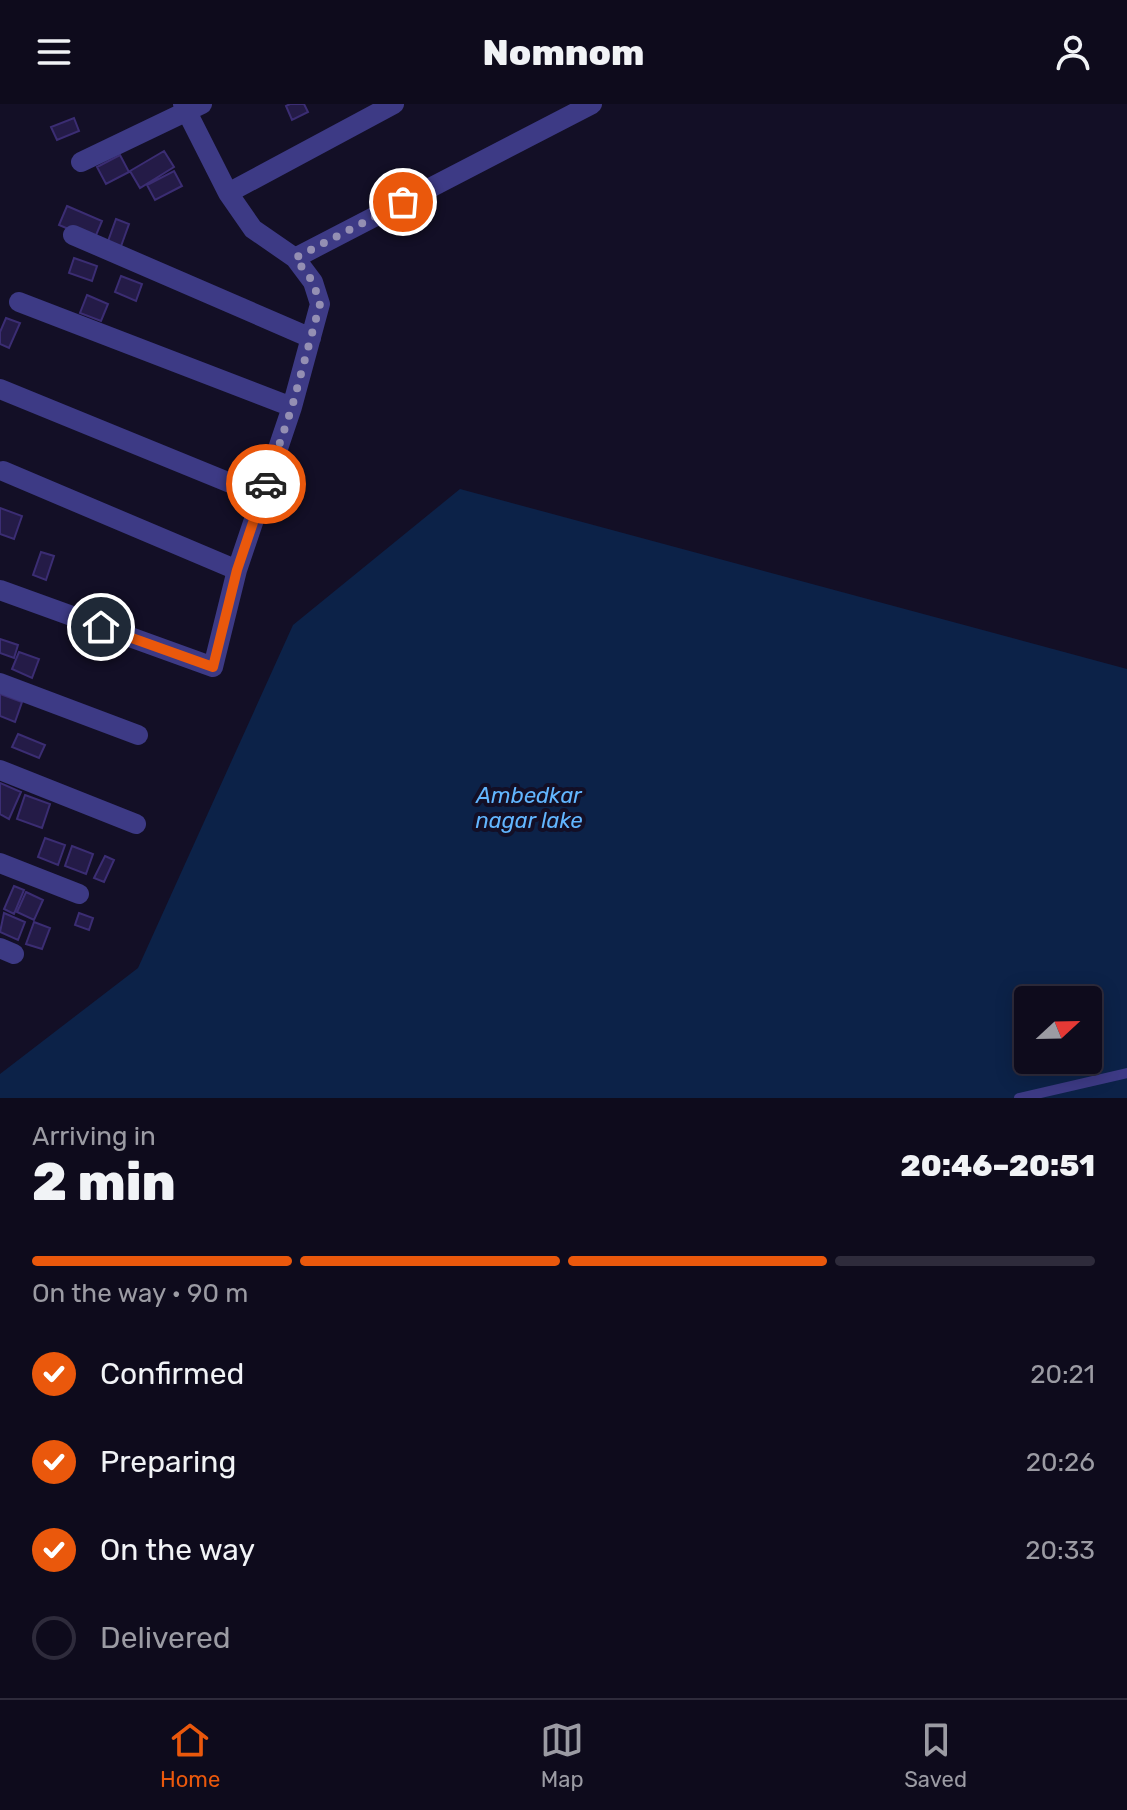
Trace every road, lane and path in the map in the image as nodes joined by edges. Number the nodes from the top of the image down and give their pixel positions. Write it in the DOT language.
graph roads {
  1 [pos="394,104"];
  2 [pos="592,104"];
  3 [pos="191,107"];
  4 [pos="81,162"];
  5 [pos="228,193"];
  6 [pos="73,235"];
  7 [pos="295,258"];
  8 [pos="19,302"];
  9 [pos="311,338"];
  10 [pos="0,389"];
  11 [pos="292,407"];
  12 [pos="3,471"];
  13 [pos="262,496"];
  14 [pos="237,570"];
  15 [pos="0,590"];
  16 [pos="0,683"];
  17 [pos="138,735"];
  18 [pos="0,770"];
  19 [pos="136,824"];
  20 [pos="0,863"];
  21 [pos="79,894"];
  22 [pos="1127,1073"];
  23 [pos="1019,1098"];
  1 -- 5 [label="street"];
  2 -- 7 [label="street"];
  3 -- 4 [label="street"];
  3 -- 5 [label="street"];
  5 -- 7 [label="street"];
  6 -- 9 [label="street"];
  7 -- 9 [label="street"];
  8 -- 11 [label="street"];
  9 -- 11 [label="street"];
  10 -- 13 [label="street"];
  11 -- 13 [label="street"];
  12 -- 14 [label="street"];
  13 -- 14 [label="street"];
  14 -- 15 [label="street"];
  16 -- 17 [label="street"];
  18 -- 19 [label="street"];
  20 -- 21 [label="street"];
  22 -- 23 [label="lane"];
}
